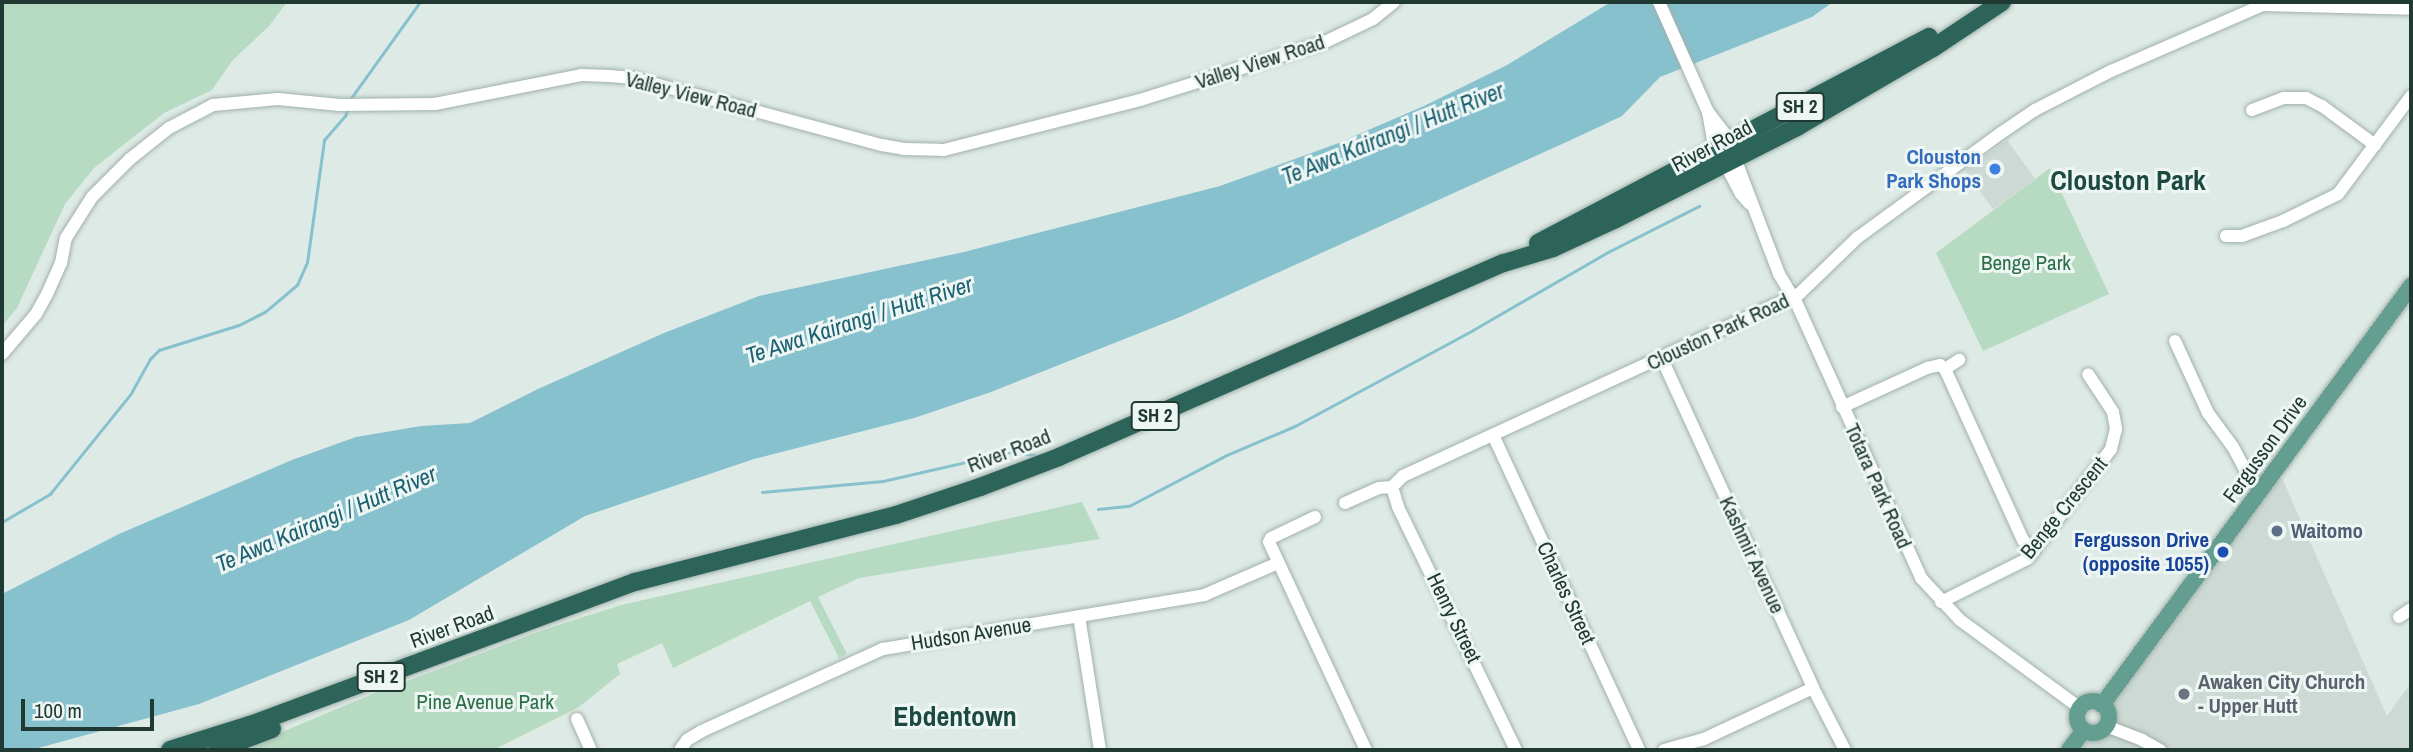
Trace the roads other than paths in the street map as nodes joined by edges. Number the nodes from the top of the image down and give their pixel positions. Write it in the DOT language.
graph roads {
  1 [pos="1394,2"];
  2 [pos="1659,2"];
  3 [pos="2002,2"];
  4 [pos="2411,9"];
  5 [pos="2411,96"];
  6 [pos="2252,110"];
  7 [pos="2375,145"];
  8 [pos="1728,155"];
  9 [pos="2226,236"];
  10 [pos="2411,286"];
  11 [pos="1791,297"];
  12 [pos="2175,341"];
  13 [pos="2,354"];
  14 [pos="1662,359"];
  15 [pos="1959,360"];
  16 [pos="1945,369"];
  17 [pos="2088,374"];
  18 [pos="1842,407"];
  19 [pos="1493,435"];
  20 [pos="1391,487"];
  21 [pos="2262,489"];
  22 [pos="1345,503"];
  23 [pos="1315,517"];
  24 [pos="2034,552"];
  25 [pos="1278,562"];
  26 [pos="1941,602"];
  27 [pos="2411,610"];
  28 [pos="1079,616"];
  29 [pos="2399,617"];
  30 [pos="512,629"];
  31 [pos="1813,688"];
  32 [pos="2102,705"];
  33 [pos="2080,709"];
  34 [pos="577,719"];
  35 [pos="250,724"];
  36 [pos="2106,726"];
  37 [pos="2084,730"];
  38 [pos="1706,745"];
  39 [pos="680,749"];
  40 [pos="170,750"];
  41 [pos="187,750"];
  42 [pos="217,750"];
  43 [pos="591,750"];
  44 [pos="1100,750"];
  45 [pos="1366,750"];
  46 [pos="1516,750"];
  47 [pos="1639,750"];
  48 [pos="1664,750"];
  49 [pos="1845,750"];
  50 [pos="2069,750"];
  51 [pos="2160,750"];
  1 -- 13 [label="street, Valley View Road"];
  2 -- 8 [label="street, Totara Park Road"];
  3 -- 8 [label="highway, River Road / SH 2"];
  4 -- 11 [label="street, Clouston Park Road"];
  5 -- 7 [label="street"];
  6 -- 7 [label="street"];
  7 -- 9 [label="street"];
  8 -- 11 [label="street, Totara Park Road"];
  8 -- 30 [label="highway, River Road / SH 2"];
  10 -- 21 [label="main road, Fergusson Drive"];
  11 -- 14 [label="street, Clouston Park Road"];
  11 -- 18 [label="street, Totara Park Road"];
  12 -- 21 [label="street"];
  14 -- 19 [label="street, Clouston Park Road"];
  14 -- 31 [label="street, Kashmir Avenue"];
  15 -- 16 [label="street"];
  16 -- 18 [label="street"];
  16 -- 24 [label="street"];
  17 -- 24 [label="street, Benge Crescent"];
  18 -- 26 [label="street, Totara Park Road"];
  19 -- 20 [label="street, Clouston Park Road"];
  19 -- 47 [label="street, Charles Street"];
  20 -- 22 [label="street, Clouston Park Road"];
  20 -- 46 [label="street, Henry Street"];
  21 -- 32 [label="main road, Fergusson Drive"];
  23 -- 25 [label="street"];
  24 -- 26 [label="street, Benge Crescent"];
  25 -- 28 [label="street, Hudson Avenue"];
  25 -- 45 [label="street"];
  26 -- 33 [label="street, Totara Park Road"];
  27 -- 29 [label="street"];
  28 -- 39 [label="street, Hudson Avenue"];
  28 -- 44 [label="street"];
  30 -- 35 [label="highway, River Road / SH 2"];
  30 -- 42 [label="highway, River Road / SH 2"];
  31 -- 38 [label="street"];
  31 -- 49 [label="street, Kashmir Avenue"];
  32 -- 33 [label="main road"];
  32 -- 36 [label="main road"];
  33 -- 37 [label="main road"];
  34 -- 43 [label="street"];
  35 -- 40 [label="highway, River Road / SH 2"];
  35 -- 41 [label="highway"];
  36 -- 37 [label="main road"];
  36 -- 51 [label="street"];
  37 -- 50 [label="main road"];
  38 -- 48 [label="street"];
}
